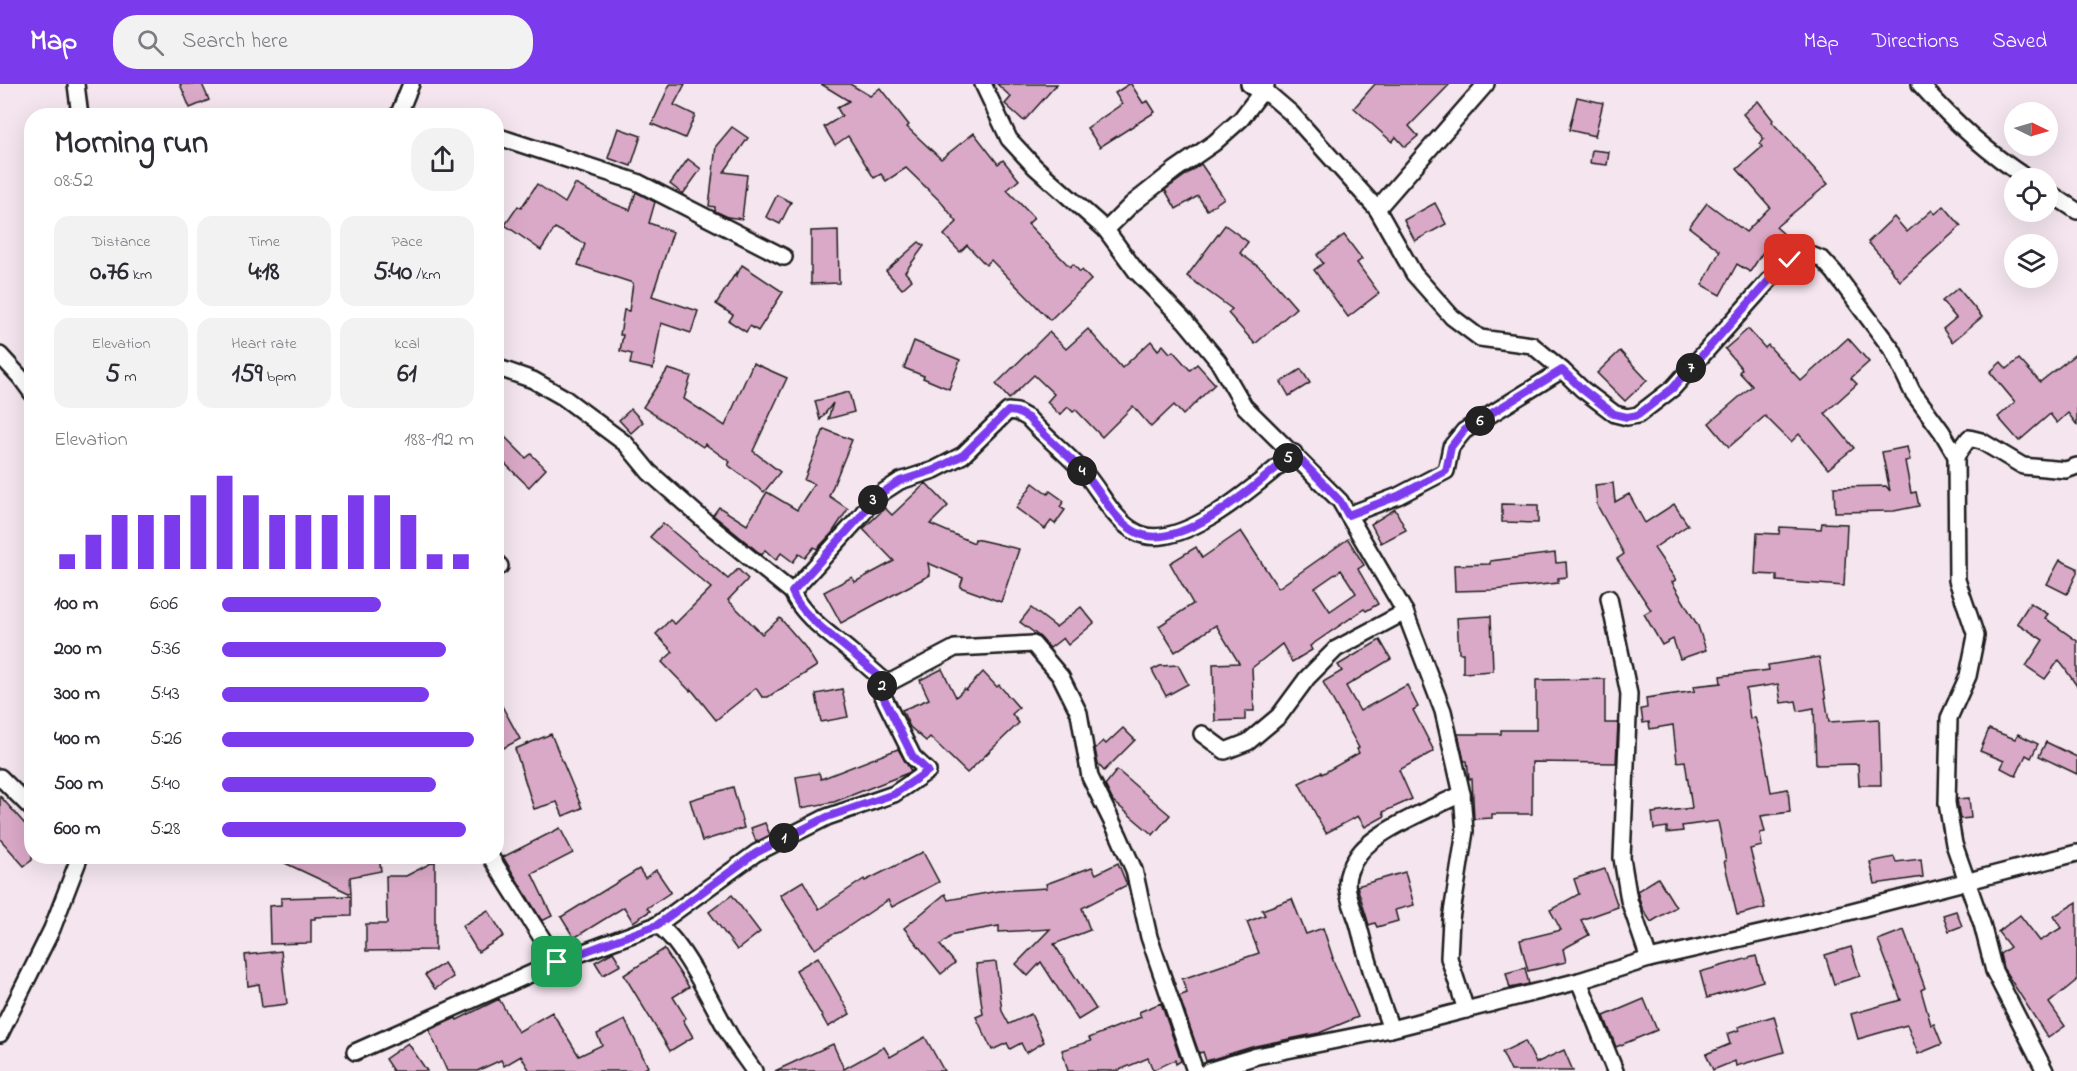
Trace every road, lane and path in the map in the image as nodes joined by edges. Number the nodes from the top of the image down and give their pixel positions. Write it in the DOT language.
graph roads {
  1 [pos="76,84"];
  2 [pos="411,84"];
  3 [pos="983,84"];
  4 [pos="1486,84"];
  5 [pos="1920,84"];
  6 [pos="1259,87"];
  7 [pos="79,108"];
  8 [pos="402,108"];
  9 [pos="504,139"];
  10 [pos="2011,168"];
  11 [pos="2058,199"];
  12 [pos="1377,209"];
  13 [pos="2077,211"];
  14 [pos="1106,230"];
  15 [pos="784,257"];
  16 [pos="0,355"];
  17 [pos="504,370"];
  18 [pos="1562,370"];
  19 [pos="24,382"];
  20 [pos="1294,453"];
  21 [pos="1956,456"];
  22 [pos="2077,466"];
  23 [pos="1348,515"];
  24 [pos="792,592"];
  25 [pos="1609,598"];
  26 [pos="1405,612"];
  27 [pos="887,683"];
  28 [pos="1202,734"];
  29 [pos="0,777"];
  30 [pos="1462,794"];
  31 [pos="24,800"];
  32 [pos="2077,853"];
  33 [pos="77,864"];
  34 [pos="495,864"];
  35 [pos="1968,882"];
  36 [pos="657,925"];
  37 [pos="1649,959"];
  38 [pos="557,962"];
  39 [pos="1579,981"];
  40 [pos="1466,1010"];
  41 [pos="1390,1029"];
  42 [pos="0,1034"];
  43 [pos="356,1052"];
  44 [pos="754,1071"];
  45 [pos="1195,1071"];
  46 [pos="1208,1071"];
  47 [pos="1615,1071"];
  48 [pos="2045,1071"];
  1 -- 7 [label="street"];
  2 -- 8 [label="street"];
  3 -- 14 [label="street"];
  4 -- 12 [label="street"];
  5 -- 10 [label="street"];
  6 -- 12 [label="street"];
  6 -- 14 [label="street"];
  9 -- 15 [label="street"];
  11 -- 13 [label="street"];
  12 -- 18 [label="street"];
  14 -- 20 [label="street"];
  16 -- 19 [label="street"];
  17 -- 24 [label="street"];
  18 -- 21 [label="street"];
  18 -- 23 [label="street"];
  20 -- 23 [label="street"];
  20 -- 24 [label="street"];
  21 -- 22 [label="street"];
  21 -- 35 [label="street"];
  23 -- 26 [label="street"];
  24 -- 27 [label="street"];
  25 -- 37 [label="street"];
  26 -- 28 [label="street"];
  26 -- 30 [label="street"];
  27 -- 36 [label="street"];
  27 -- 45 [label="street"];
  29 -- 31 [label="street"];
  30 -- 40 [label="street"];
  30 -- 41 [label="street"];
  32 -- 35 [label="street"];
  33 -- 42 [label="street"];
  34 -- 38 [label="street"];
  35 -- 37 [label="street"];
  35 -- 48 [label="street"];
  36 -- 38 [label="street"];
  36 -- 44 [label="street"];
  37 -- 39 [label="street"];
  38 -- 43 [label="street"];
  39 -- 40 [label="street"];
  39 -- 47 [label="street"];
  40 -- 41 [label="street"];
  41 -- 46 [label="street"];
}
